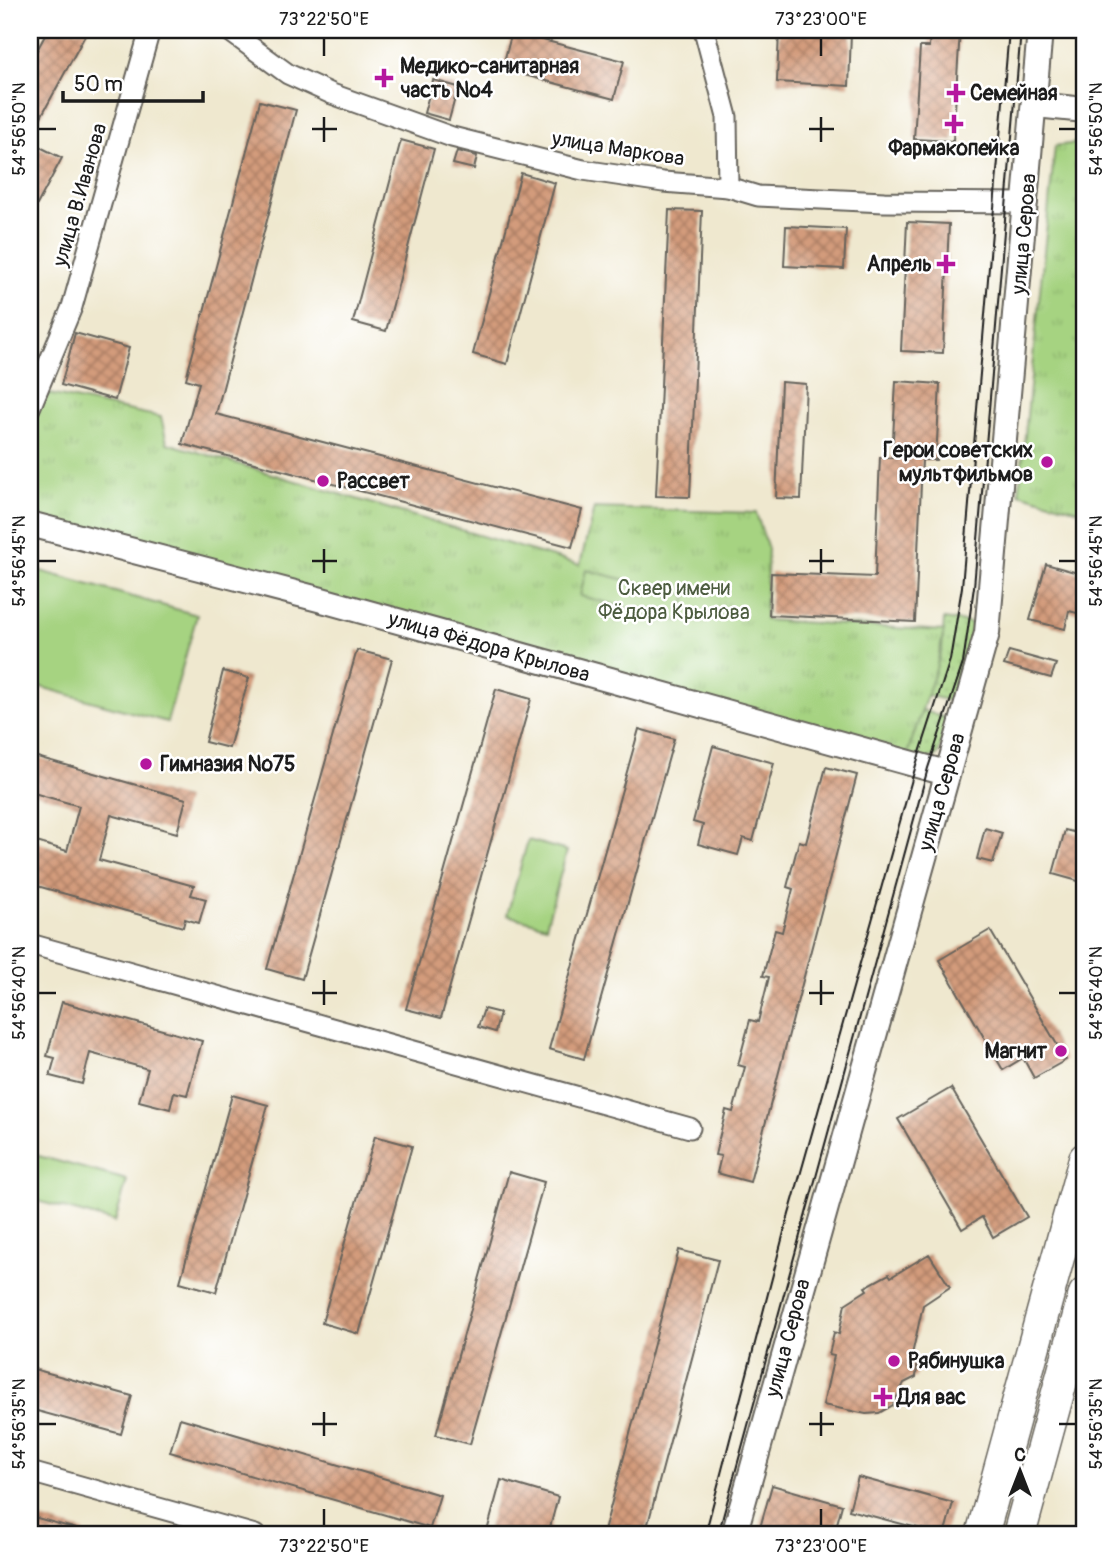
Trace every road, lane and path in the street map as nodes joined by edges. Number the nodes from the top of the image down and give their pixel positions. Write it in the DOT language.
graph roads {
  1 [pos="150,30"];
  2 [pos="228,30"];
  3 [pos="704,30"];
  4 [pos="1040,30"];
  5 [pos="1036,105"];
  6 [pos="1085,110"];
  7 [pos="728,187"];
  8 [pos="1027,203"];
  9 [pos="30,408"];
  10 [pos="30,524"];
  11 [pos="946,773"];
  12 [pos="30,944"];
  13 [pos="690,1128"];
  14 [pos="1085,1159"];
  15 [pos="1085,1294"];
  16 [pos="1019,1401"];
  17 [pos="1053,1411"];
  18 [pos="30,1472"];
  19 [pos="255,1535"];
  20 [pos="734,1535"];
  21 [pos="982,1535"];
  22 [pos="1019,1535"];
  1 -- 9 [label="street, улица В.Иванова"];
  2 -- 7 [label="street, улица Маркова"];
  3 -- 7 [label="street"];
  4 -- 5 [label="street, улица Серова"];
  5 -- 6 [label="street"];
  5 -- 8 [label="street, улица Серова"];
  7 -- 8 [label="street, улица Маркова"];
  8 -- 11 [label="street, улица Серова"];
  10 -- 11 [label="street, улица Фёдора Крылова"];
  11 -- 20 [label="street, улица Серова"];
  12 -- 13 [label="street"];
  14 -- 16 [label="main road"];
  15 -- 17 [label="main road"];
  16 -- 17 [label="main road"];
  16 -- 21 [label="main road"];
  17 -- 22 [label="main road"];
  18 -- 19 [label="street"];
}
